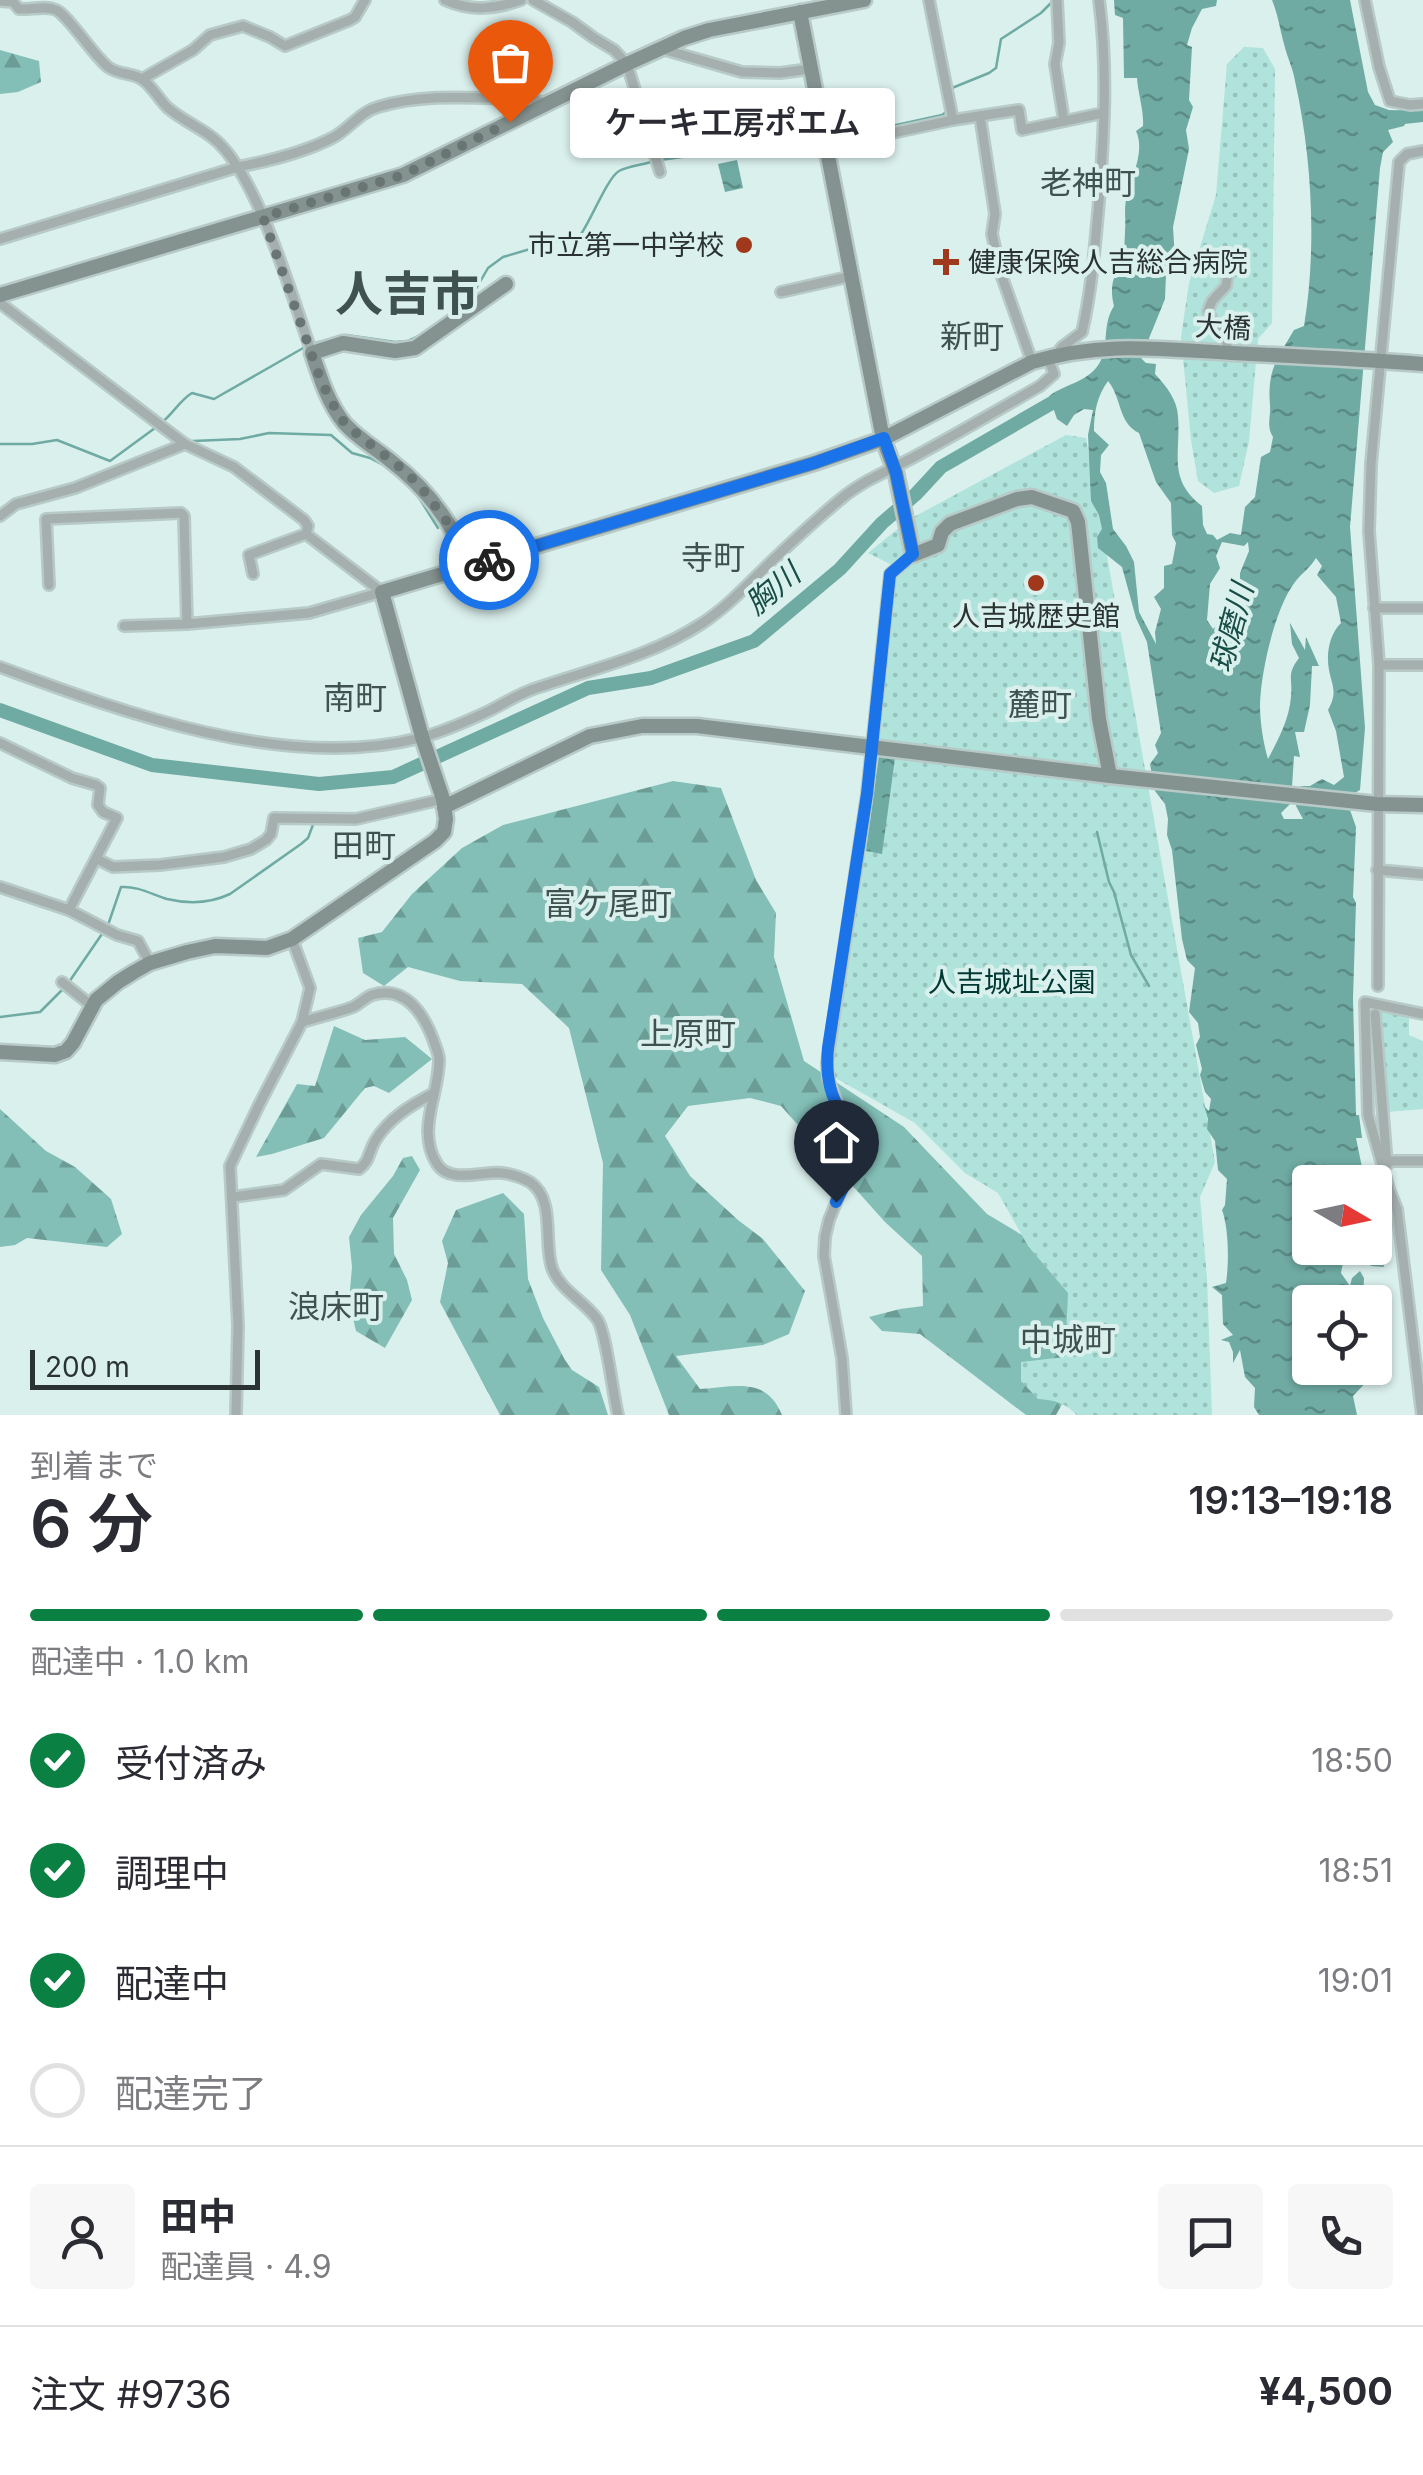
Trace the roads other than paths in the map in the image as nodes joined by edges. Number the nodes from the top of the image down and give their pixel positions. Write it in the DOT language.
graph roads {
  1 [pos="365,0"];
  2 [pos="445,0"];
  3 [pos="521,0"];
  4 [pos="532,0"];
  5 [pos="864,0"];
  6 [pos="929,0"];
  7 [pos="1099,0"];
  8 [pos="1364,0"];
  9 [pos="0,1"];
  10 [pos="13,1"];
  11 [pos="1058,2"];
  12 [pos="800,12"];
  13 [pos="660,49"];
  14 [pos="628,64"];
  15 [pos="810,69"];
  16 [pos="142,79"];
  17 [pos="545,104"];
  18 [pos="1423,104"];
  19 [pos="1103,113"];
  20 [pos="980,116"];
  21 [pos="953,120"];
  22 [pos="1064,122"];
  23 [pos="827,147"];
  24 [pos="1423,151"];
  25 [pos="238,166"];
  26 [pos="660,172"];
  27 [pos="263,217"];
  28 [pos="0,239"];
  29 [pos="1228,268"];
  30 [pos="852,276"];
  31 [pos="506,284"];
  32 [pos="781,292"];
  33 [pos="0,295"];
  34 [pos="0,303"];
  35 [pos="312,352"];
  36 [pos="1227,352"];
  37 [pos="1059,354"];
  38 [pos="1377,360"];
  39 [pos="1032,362"];
  40 [pos="1423,364"];
  41 [pos="884,438"];
  42 [pos="186,444"];
  43 [pos="894,469"];
  44 [pos="0,516"];
  45 [pos="306,534"];
  46 [pos="912,548"];
  47 [pos="470,566"];
  48 [pos="254,574"];
  49 [pos="50,585"];
  50 [pos="382,592"];
  51 [pos="1374,608"];
  52 [pos="1423,608"];
  53 [pos="187,624"];
  54 [pos="124,626"];
  55 [pos="1378,664"];
  56 [pos="1423,665"];
  57 [pos="0,666"];
  58 [pos="423,740"];
  59 [pos="0,743"];
  60 [pos="871,747"];
  61 [pos="1117,777"];
  62 [pos="444,803"];
  63 [pos="1373,803"];
  64 [pos="1423,805"];
  65 [pos="97,859"];
  66 [pos="1377,870"];
  67 [pos="1423,874"];
  68 [pos="0,887"];
  69 [pos="69,910"];
  70 [pos="292,939"];
  71 [pos="150,963"];
  72 [pos="62,982"];
  73 [pos="1378,986"];
  74 [pos="92,1006"];
  75 [pos="1375,1014"];
  76 [pos="1423,1014"];
  77 [pos="302,1022"];
  78 [pos="0,1052"];
  79 [pos="434,1094"];
  80 [pos="1386,1160"];
  81 [pos="1423,1161"];
  82 [pos="1382,1165"];
  83 [pos="1386,1165"];
  84 [pos="233,1197"];
  85 [pos="1392,1199"];
  86 [pos="1423,1329"];
  87 [pos="1411,1330"];
  88 [pos="236,1415"];
  89 [pos="618,1415"];
  90 [pos="846,1415"];
  91 [pos="1422,1415"];
  1 -- 16 [label="street"];
  2 -- 3 [label="street"];
  4 -- 14 [label="street"];
  5 -- 12 [label="street"];
  6 -- 21 [label="street"];
  7 -- 19 [label="street"];
  8 -- 18 [label="street"];
  9 -- 10 [label="street"];
  10 -- 16 [label="street"];
  11 -- 22 [label="street"];
  12 -- 13 [label="street"];
  12 -- 15 [label="street"];
  13 -- 14 [label="street"];
  13 -- 15 [label="street"];
  14 -- 17 [label="street"];
  14 -- 26 [label="street"];
  15 -- 23 [label="street"];
  16 -- 25 [label="street"];
  17 -- 25 [label="street"];
  17 -- 27 [label="street"];
  19 -- 22 [label="street"];
  19 -- 37 [label="street"];
  20 -- 21 [label="street"];
  20 -- 22 [label="street"];
  20 -- 39 [label="street"];
  21 -- 23 [label="street"];
  23 -- 30 [label="street"];
  24 -- 38 [label="street"];
  25 -- 27 [label="street"];
  25 -- 28 [label="street"];
  27 -- 33 [label="street"];
  27 -- 35 [label="street"];
  29 -- 36 [label="street"];
  30 -- 32 [label="street"];
  30 -- 41 [label="street"];
  31 -- 35 [label="street"];
  34 -- 42 [label="street"];
  35 -- 47 [label="street"];
  36 -- 37 [label="street, 大橋"];
  36 -- 38 [label="street, 大橋"];
  37 -- 39 [label="street, 大橋"];
  37 -- 43 [label="street"];
  38 -- 40 [label="street, 大橋"];
  38 -- 51 [label="street"];
  39 -- 41 [label="street, 大橋"];
  41 -- 43 [label="street"];
  41 -- 47 [label="street, 大橋"];
  42 -- 44 [label="street"];
  42 -- 45 [label="street"];
  43 -- 46 [label="street"];
  43 -- 58 [label="street"];
  45 -- 48 [label="street"];
  45 -- 50 [label="street"];
  46 -- 60 [label="street"];
  46 -- 61 [label="street"];
  47 -- 50 [label="street, 大橋"];
  49 -- 53 [label="street"];
  50 -- 53 [label="street"];
  50 -- 58 [label="street"];
  51 -- 52 [label="street"];
  51 -- 55 [label="street"];
  53 -- 54 [label="street"];
  55 -- 56 [label="street"];
  55 -- 63 [label="street"];
  57 -- 58 [label="street"];
  58 -- 62 [label="street"];
  59 -- 65 [label="street"];
  60 -- 61 [label="street"];
  60 -- 62 [label="street"];
  60 -- 90 [label="street"];
  61 -- 63 [label="street"];
  62 -- 65 [label="street"];
  62 -- 70 [label="street"];
  63 -- 64 [label="street"];
  63 -- 66 [label="street"];
  65 -- 69 [label="street"];
  66 -- 67 [label="street"];
  66 -- 73 [label="street"];
  68 -- 69 [label="street"];
  69 -- 71 [label="street"];
  70 -- 71 [label="street"];
  70 -- 77 [label="street"];
  71 -- 74 [label="street"];
  72 -- 74 [label="street"];
  74 -- 78 [label="street"];
  75 -- 80 [label="street"];
  76 -- 82 [label="street"];
  77 -- 79 [label="street"];
  77 -- 84 [label="street"];
  79 -- 84 [label="street"];
  79 -- 89 [label="street"];
  80 -- 81 [label="street"];
  80 -- 83 [label="street"];
  84 -- 88 [label="street"];
  85 -- 87 [label="street"];
  86 -- 87 [label="street"];
  87 -- 91 [label="street"];
}
